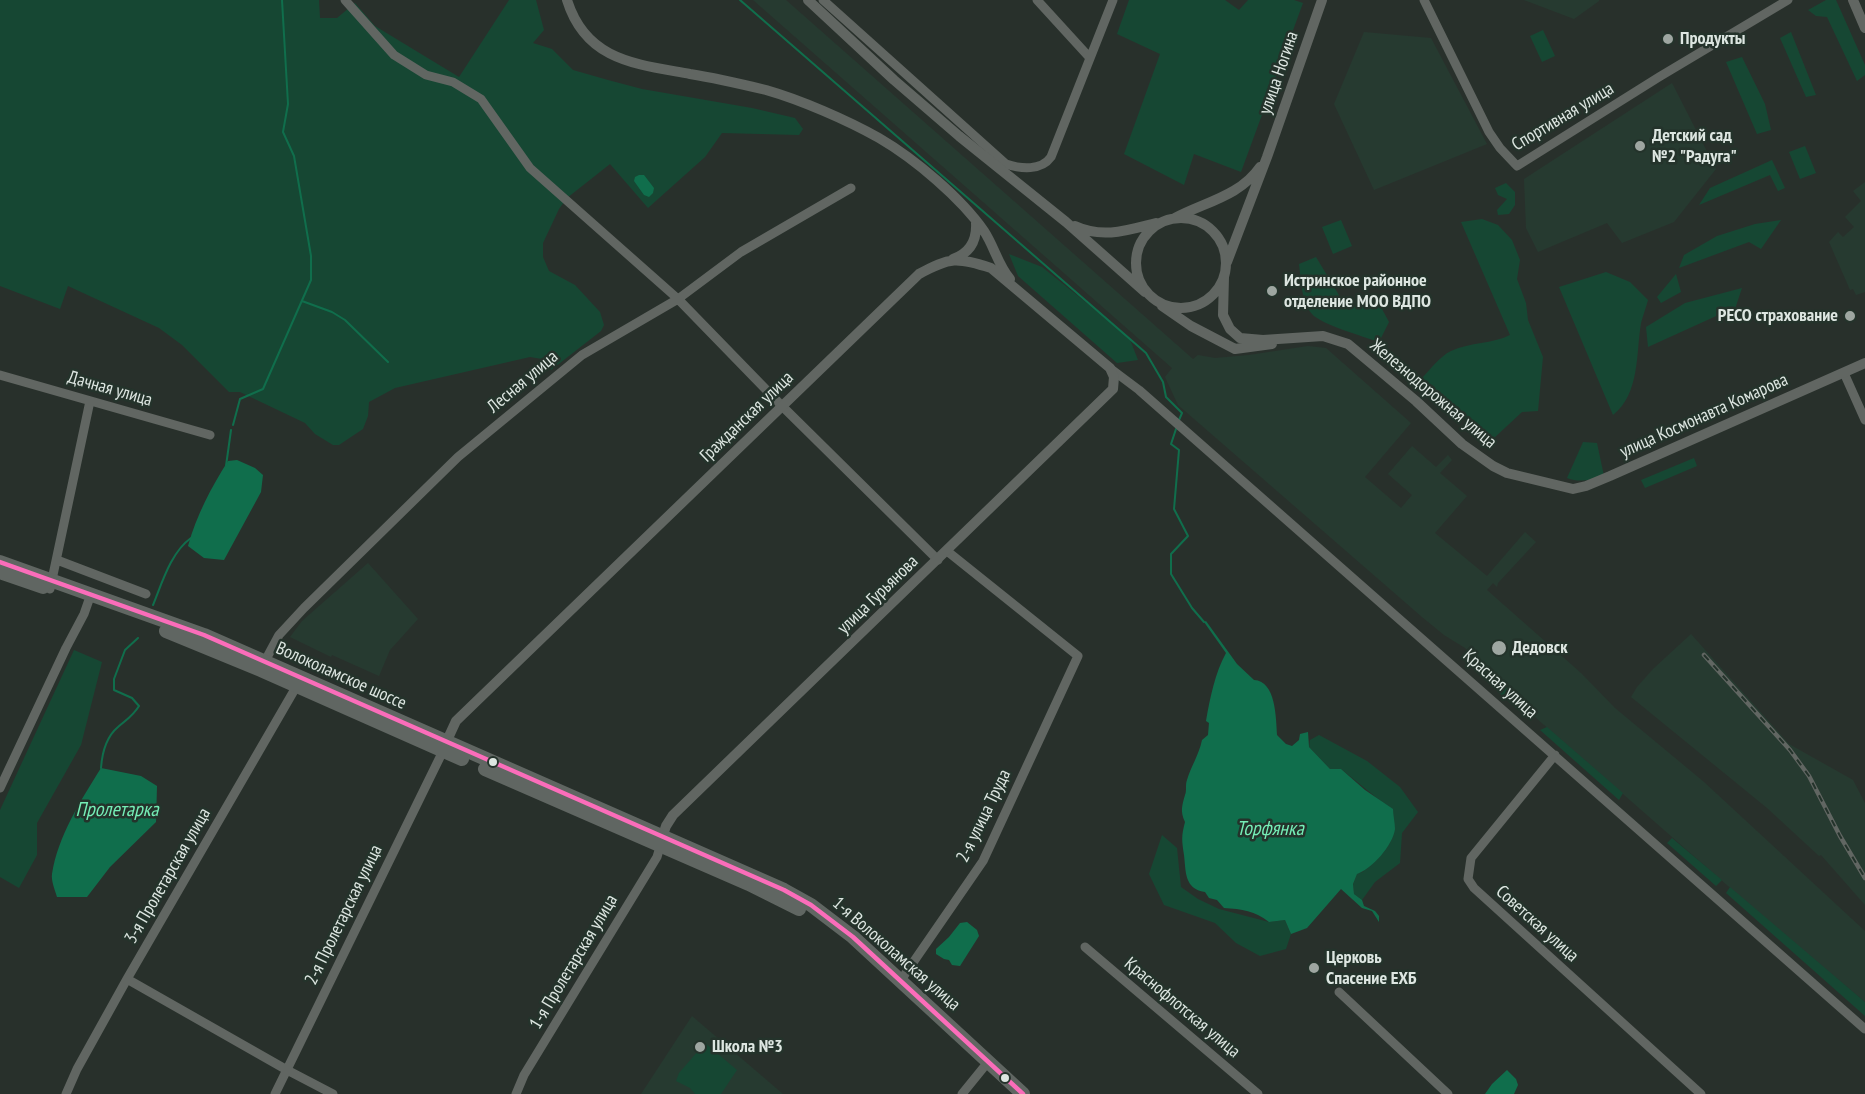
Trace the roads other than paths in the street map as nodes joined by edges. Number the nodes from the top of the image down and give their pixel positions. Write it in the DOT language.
graph roads {
  1 [pos="345,0"];
  2 [pos="567,0"];
  3 [pos="808,0"];
  4 [pos="823,0"];
  5 [pos="1036,0"];
  6 [pos="1113,0"];
  7 [pos="1322,0"];
  8 [pos="1424,0"];
  9 [pos="1788,0"];
  10 [pos="1853,0"];
  11 [pos="1865,28"];
  12 [pos="1090,58"];
  13 [pos="1267,157"];
  14 [pos="850,188"];
  15 [pos="1173,218"];
  16 [pos="1066,222"];
  17 [pos="976,223"];
  18 [pos="1159,223"];
  19 [pos="945,262"];
  20 [pos="1226,264"];
  21 [pos="1224,277"];
  22 [pos="1019,291"];
  23 [pos="1145,292"];
  24 [pos="678,299"];
  25 [pos="1157,302"];
  26 [pos="1290,340"];
  27 [pos="1865,363"];
  28 [pos="1110,368"];
  29 [pos="1844,373"];
  30 [pos="0,375"];
  31 [pos="90,401"];
  32 [pos="782,406"];
  33 [pos="1865,420"];
  34 [pos="210,435"];
  35 [pos="1554,486"];
  36 [pos="947,551"];
  37 [pos="57,560"];
  38 [pos="938,560"];
  39 [pos="0,562"];
  40 [pos="0,572"];
  41 [pos="52,585"];
  42 [pos="146,594"];
  43 [pos="90,598"];
  44 [pos="265,661"];
  45 [pos="299,682"];
  46 [pos="444,746"];
  47 [pos="1556,755"];
  48 [pos="0,788"];
  49 [pos="661,842"];
  50 [pos="1086,947"];
  51 [pos="127,979"];
  52 [pos="901,980"];
  53 [pos="1339,992"];
  54 [pos="1865,1029"];
  55 [pos="985,1065"];
  56 [pos="287,1071"];
  57 [pos="66,1094"];
  58 [pos="275,1094"];
  59 [pos="333,1094"];
  60 [pos="516,1094"];
  61 [pos="962,1094"];
  62 [pos="1009,1094"];
  63 [pos="1023,1094"];
  64 [pos="1258,1094"];
  65 [pos="1448,1094"];
  66 [pos="1701,1094"];
  1 -- 24 [label="street"];
  2 -- 17 [label="street"];
  3 -- 16 [label="street"];
  4 -- 12 [label="street"];
  5 -- 12 [label="street"];
  6 -- 12 [label="street"];
  7 -- 13 [label="street, улица Ногина"];
  8 -- 9 [label="street, Спортивная улица"];
  10 -- 11 [label="street"];
  13 -- 15 [label="street"];
  13 -- 20 [label="street, улица Ногина"];
  14 -- 24 [label="street, Лесная улица"];
  15 -- 18 [label="street"];
  15 -- 20 [label="street"];
  16 -- 18 [label="street"];
  16 -- 23 [label="street"];
  17 -- 19 [label="street"];
  17 -- 22 [label="street"];
  18 -- 23 [label="street"];
  19 -- 22 [label="street, Гражданская улица"];
  19 -- 32 [label="street, Гражданская улица"];
  20 -- 21 [label="street"];
  21 -- 25 [label="street"];
  21 -- 26 [label="street, Железнодорожная улица"];
  22 -- 28 [label="street, Гражданская улица"];
  23 -- 25 [label="street"];
  24 -- 32 [label="street"];
  24 -- 44 [label="street, Лесная улица"];
  25 -- 26 [label="street, Железнодорожная улица"];
  26 -- 35 [label="street, Железнодорожная улица"];
  27 -- 29 [label="street, улица Космонавта Комарова"];
  28 -- 36 [label="street, улица Гурьянова"];
  28 -- 47 [label="street, Красная улица"];
  29 -- 33 [label="street"];
  29 -- 35 [label="street, улица Космонавта Комарова"];
  30 -- 31 [label="street, Дачная улица"];
  31 -- 34 [label="street, Дачная улица"];
  31 -- 37 [label="street"];
  32 -- 38 [label="street"];
  32 -- 46 [label="street, Гражданская улица"];
  36 -- 38 [label="street, улица Гурьянова"];
  36 -- 52 [label="street, 2-я улица Труда"];
  37 -- 41 [label="street"];
  37 -- 42 [label="street"];
  38 -- 49 [label="street, улица Гурьянова"];
  39 -- 41 [label="main road, Волоколамское шоссе"];
  40 -- 41 [label="main road, Волоколамское шоссе"];
  41 -- 43 [label="main road, Волоколамское шоссе"];
  43 -- 44 [label="main road, Волоколамское шоссе"];
  43 -- 45 [label="main road, Волоколамское шоссе"];
  43 -- 48 [label="street"];
  44 -- 45 [label="main road, Волоколамское шоссе"];
  45 -- 46 [label="main road, Волоколамское шоссе"];
  45 -- 51 [label="street, 3-я Пролетарская улица"];
  46 -- 49 [label="main road, Волоколамское шоссе"];
  46 -- 56 [label="street, 2-я Пролетарская улица"];
  47 -- 54 [label="street, Красная улица"];
  47 -- 66 [label="street, Советская улица"];
  49 -- 52 [label="main road, 1-я Волоколамская улица"];
  49 -- 55 [label="main road, 1-я Волоколамская улица"];
  49 -- 60 [label="street, 1-я Пролетарская улица"];
  50 -- 64 [label="street, Краснофлотская улица"];
  51 -- 56 [label="street"];
  51 -- 57 [label="street, 3-я Пролетарская улица"];
  52 -- 55 [label="main road, 1-я Волоколамская улица"];
  53 -- 65 [label="street"];
  55 -- 61 [label="street"];
  55 -- 62 [label="main road, 1-я Волоколамская улица"];
  55 -- 63 [label="main road, 1-я Волоколамская улица"];
  56 -- 58 [label="street, 2-я Пролетарская улица"];
  56 -- 59 [label="street"];
}
